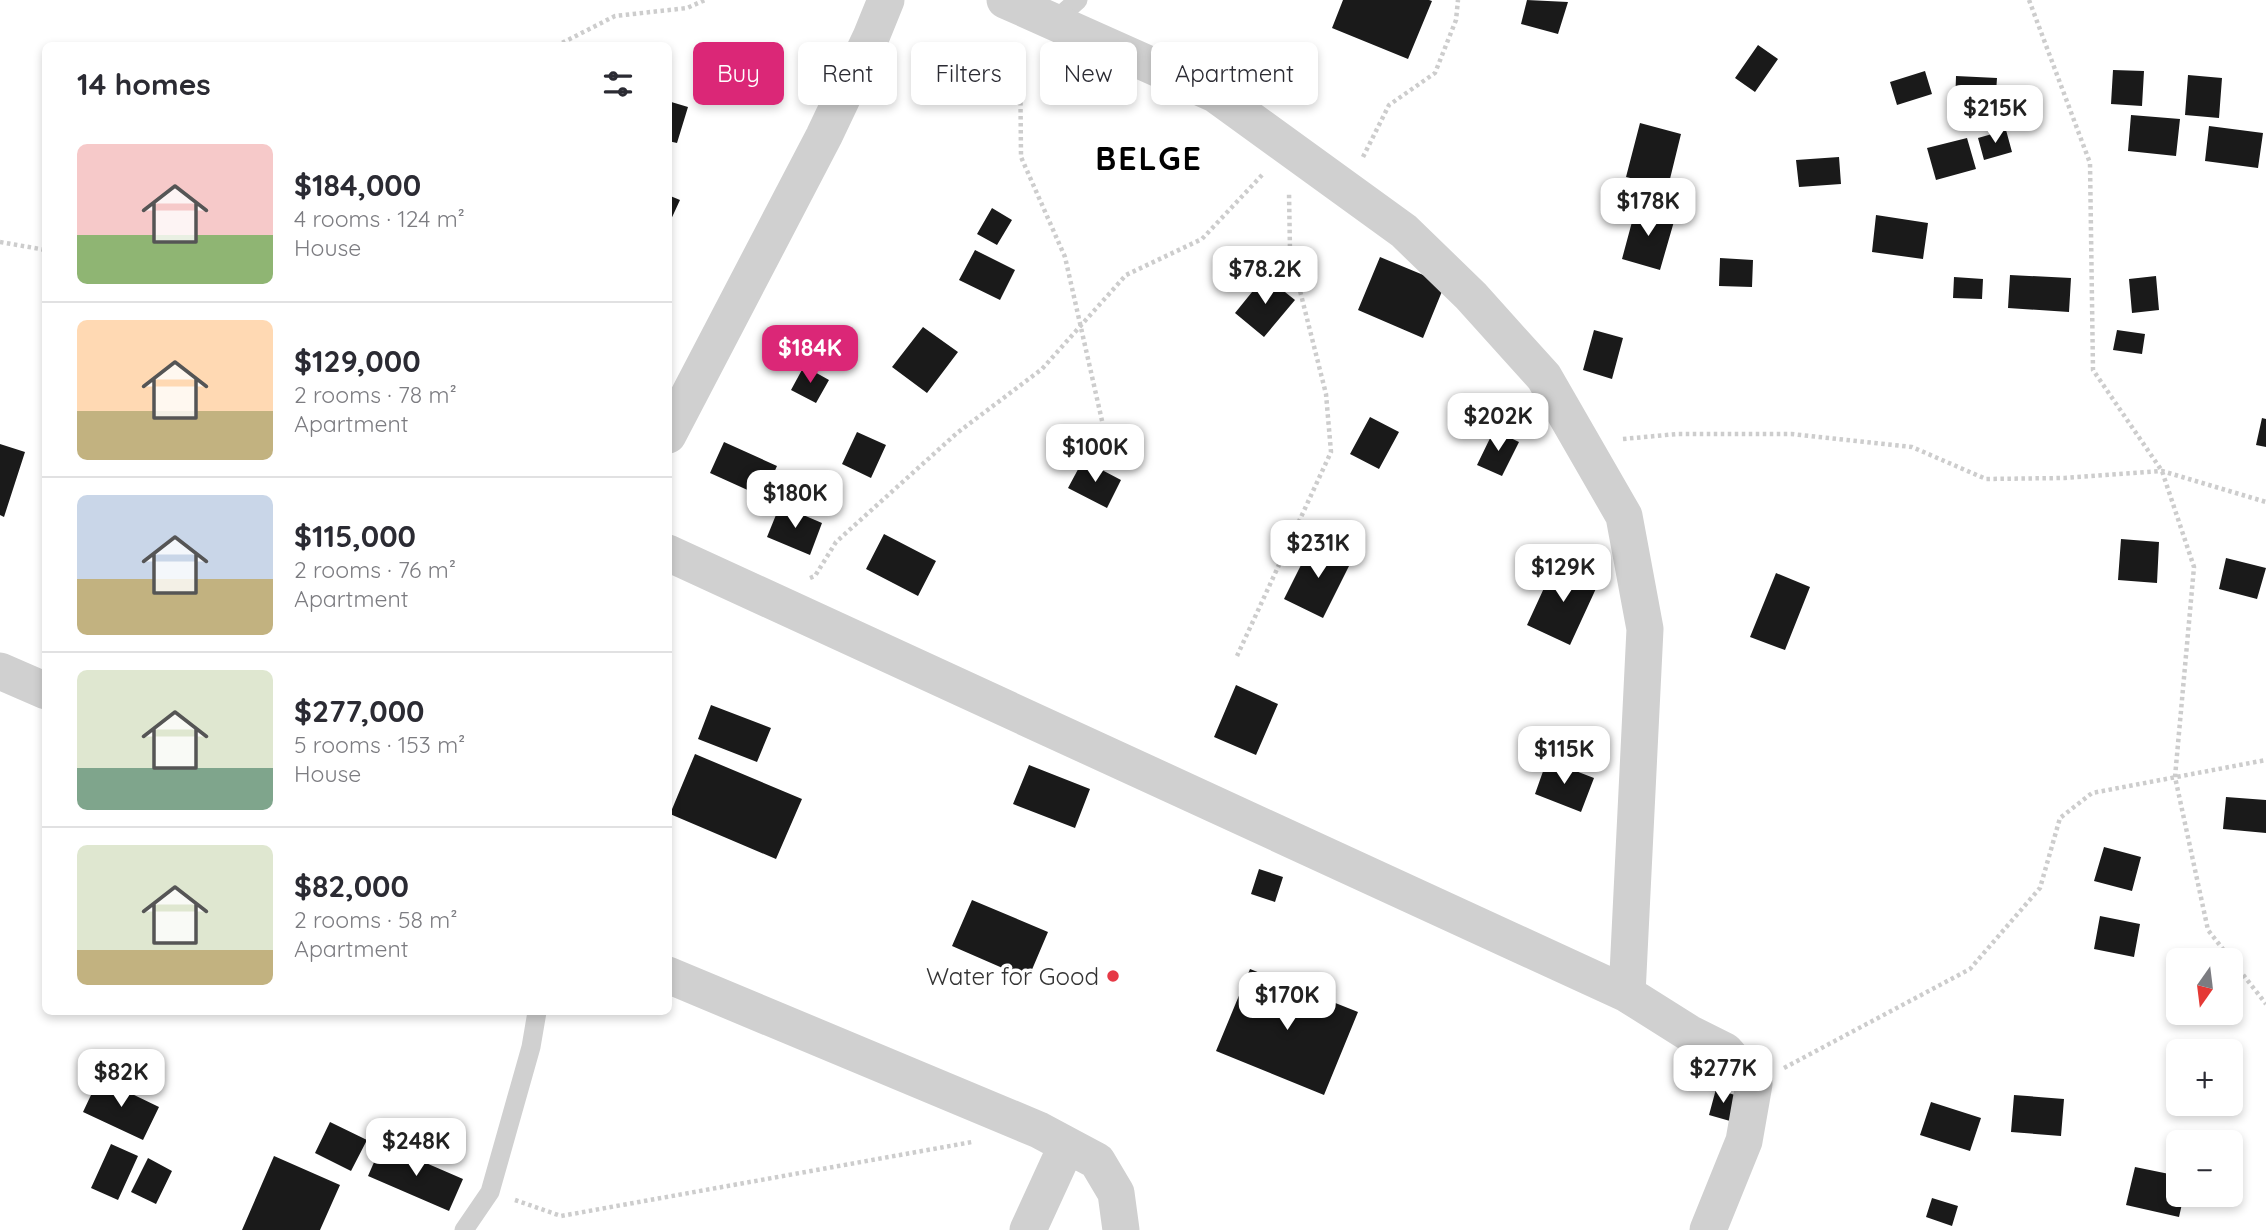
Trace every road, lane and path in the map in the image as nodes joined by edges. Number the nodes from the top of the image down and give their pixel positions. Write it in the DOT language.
graph roads {
  1 [pos="705,0"];
  2 [pos="886,0"];
  3 [pos="1005,0"];
  4 [pos="1458,0"];
  5 [pos="2029,0"];
  6 [pos="1051,20"];
  7 [pos="564,42"];
  8 [pos="1288,147"];
  9 [pos="1347,189"];
  10 [pos="0,242"];
  11 [pos="42,249"];
  12 [pos="1079,327"];
  13 [pos="672,427"];
  14 [pos="1105,434"];
  15 [pos="1584,443"];
  16 [pos="2162,471"];
  17 [pos="2266,502"];
  18 [pos="672,555"];
  19 [pos="804,580"];
  20 [pos="1237,656"];
  21 [pos="0,671"];
  22 [pos="42,689"];
  23 [pos="2266,760"];
  24 [pos="2175,777"];
  25 [pos="672,977"];
  26 [pos="1628,993"];
  27 [pos="2266,1004"];
  28 [pos="536,1015"];
  29 [pos="1754,1084"];
  30 [pos="984,1140"];
  31 [pos="1067,1145"];
  32 [pos="491,1192"];
  33 [pos="464,1230"];
  34 [pos="1028,1230"];
  35 [pos="1121,1230"];
  36 [pos="1708,1230"];
  1 -- 7 [label="path"];
  2 -- 13 [label="street"];
  3 -- 6 [label="street"];
  4 -- 9 [label="path"];
  5 -- 16 [label="path"];
  6 -- 8 [label="street"];
  6 -- 12 [label="path"];
  8 -- 9 [label="street"];
  8 -- 12 [label="path"];
  8 -- 20 [label="path"];
  9 -- 15 [label="street"];
  10 -- 11 [label="path"];
  12 -- 14 [label="path"];
  12 -- 19 [label="path"];
  15 -- 16 [label="path"];
  15 -- 26 [label="street"];
  16 -- 17 [label="path"];
  16 -- 24 [label="path"];
  18 -- 26 [label="street"];
  21 -- 22 [label="street"];
  23 -- 24 [label="path"];
  24 -- 27 [label="path"];
  24 -- 29 [label="path"];
  25 -- 31 [label="street"];
  26 -- 29 [label="street"];
  28 -- 32 [label="lane"];
  29 -- 36 [label="street"];
  30 -- 32 [label="path"];
  31 -- 34 [label="street"];
  31 -- 35 [label="street"];
  32 -- 33 [label="lane"];
}
